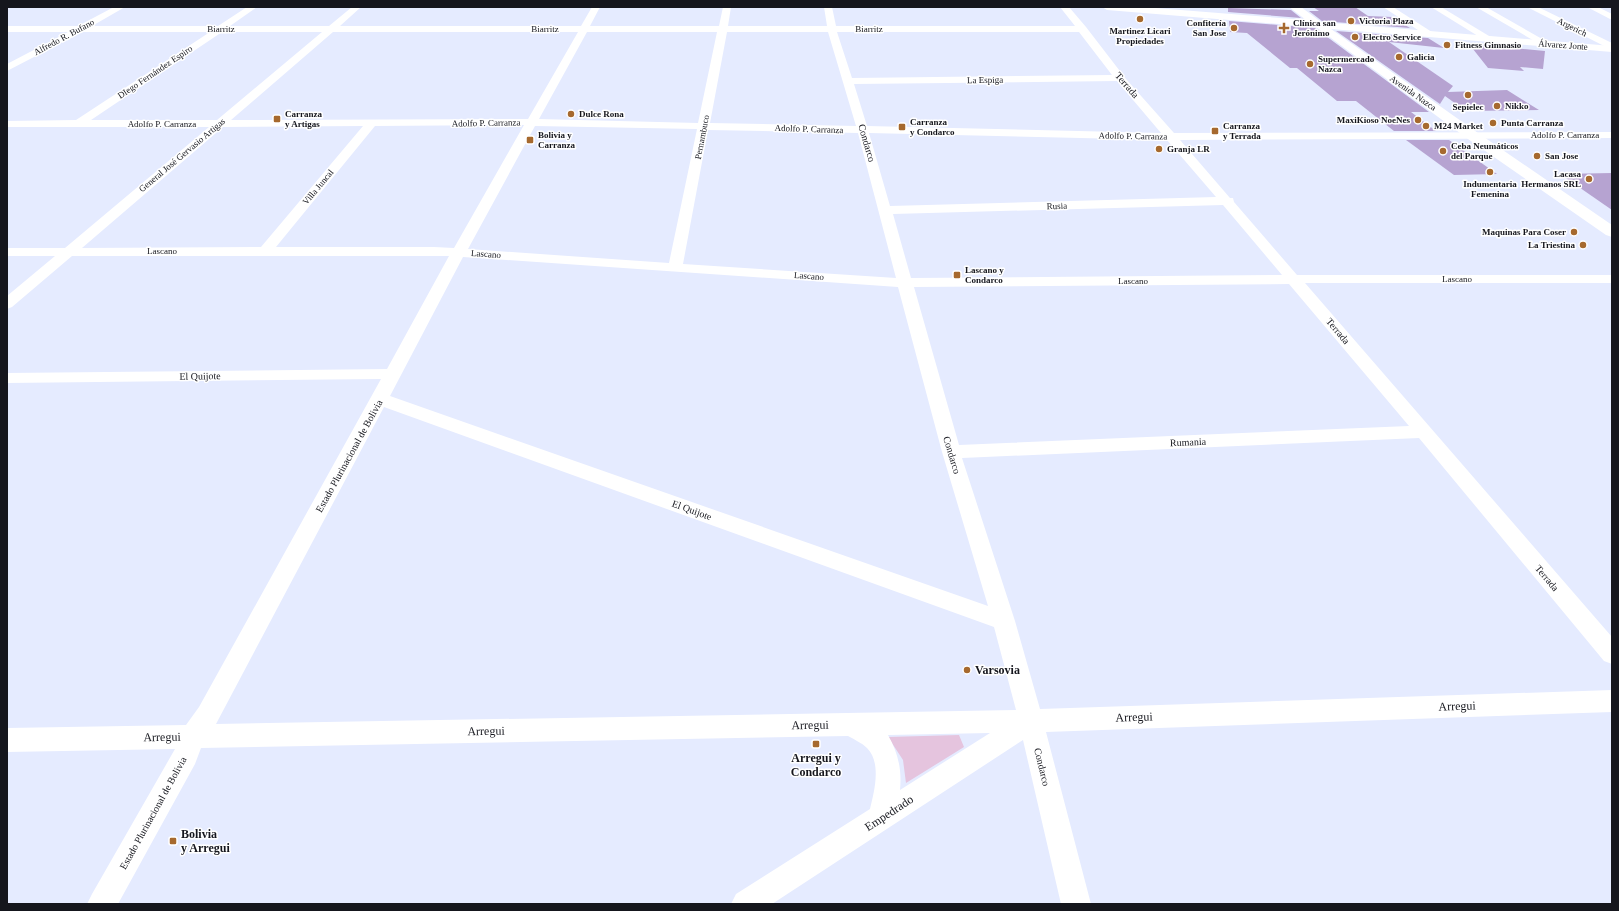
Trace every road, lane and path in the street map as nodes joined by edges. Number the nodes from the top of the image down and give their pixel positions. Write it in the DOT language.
graph roads {
  1 [pos="121,7"];
  2 [pos="253,7"];
  3 [pos="357,7"];
  4 [pos="596,7"];
  5 [pos="728,7"];
  6 [pos="828,7"];
  7 [pos="1064,7"];
  8 [pos="1107,7"];
  9 [pos="1294,7"];
  10 [pos="1387,7"];
  11 [pos="1434,7"];
  12 [pos="1480,7"];
  13 [pos="1531,7"];
  14 [pos="1592,7"];
  15 [pos="1612,17"];
  16 [pos="1317,25"];
  17 [pos="7,29"];
  18 [pos="79,29"];
  19 [pos="219,29"];
  20 [pos="331,29"];
  21 [pos="584,29"];
  22 [pos="832,29"];
  23 [pos="1082,29"];
  24 [pos="722,30"];
  25 [pos="1430,34"];
  26 [pos="1489,39"];
  27 [pos="1546,44"];
  28 [pos="1612,48"];
  29 [pos="7,68"];
  30 [pos="1120,78"];
  31 [pos="849,81"];
  32 [pos="530,122"];
  33 [pos="7,124"];
  34 [pos="78,124"];
  35 [pos="218,124"];
  36 [pos="371,124"];
  37 [pos="704,126"];
  38 [pos="863,131"];
  39 [pos="1612,135"];
  40 [pos="1473,136"];
  41 [pos="1173,137"];
  42 [pos="1228,201"];
  43 [pos="885,210"];
  44 [pos="1612,232"];
  45 [pos="69,251"];
  46 [pos="265,251"];
  47 [pos="7,252"];
  48 [pos="459,252"];
  49 [pos="675,267"];
  50 [pos="1294,279"];
  51 [pos="1612,279"];
  52 [pos="904,283"];
  53 [pos="7,304"];
  54 [pos="394,374"];
  55 [pos="7,378"];
  56 [pos="380,399"];
  57 [pos="1424,432"];
  58 [pos="951,452"];
  59 [pos="1004,621"];
  60 [pos="1612,654"];
  61 [pos="1612,701"];
  62 [pos="1031,721"];
  63 [pos="852,724"];
  64 [pos="192,737"];
  65 [pos="7,740"];
  66 [pos="881,818"];
  67 [pos="102,904"];
  68 [pos="746,904"];
  69 [pos="1076,904"];
  1 -- 18 [label="street, Alfredo R. Bufano"];
  2 -- 19 [label="street, DIego Fernández Espiro"];
  3 -- 20 [label="street, General José Gervasio Artigas"];
  4 -- 21 [label="street, Estado Plurinacional de Bolivia"];
  5 -- 24 [label="street, Pernambuco"];
  6 -- 22 [label="street, Condarco"];
  7 -- 23 [label="street, Terrada"];
  8 -- 16 [label="main road, Álvarez Jonte"];
  9 -- 16 [label="main road, Avenida Nazca"];
  10 -- 25 [label="street"];
  11 -- 26 [label="street"];
  12 -- 27 [label="street"];
  13 -- 28 [label="street, Argerich"];
  14 -- 15 [label="street"];
  16 -- 25 [label="main road, Álvarez Jonte"];
  16 -- 40 [label="main road, Avenida Nazca"];
  17 -- 18 [label="street, Biarritz"];
  18 -- 19 [label="street, Biarritz"];
  18 -- 29 [label="street, Alfredo R. Bufano"];
  19 -- 20 [label="street, Biarritz"];
  19 -- 34 [label="street, DIego Fernández Espiro"];
  20 -- 21 [label="street, Biarritz"];
  20 -- 35 [label="street, General José Gervasio Artigas"];
  21 -- 24 [label="street, Biarritz"];
  21 -- 32 [label="street, Estado Plurinacional de Bolivia"];
  22 -- 23 [label="street, Biarritz"];
  22 -- 24 [label="street, Biarritz"];
  22 -- 31 [label="street, Condarco"];
  23 -- 30 [label="street, Terrada"];
  24 -- 37 [label="street, Pernambuco"];
  25 -- 26 [label="main road, Álvarez Jonte"];
  26 -- 27 [label="main road, Álvarez Jonte"];
  27 -- 28 [label="main road, Álvarez Jonte"];
  30 -- 31 [label="street, La Espiga"];
  30 -- 41 [label="street, Terrada"];
  31 -- 38 [label="street, Condarco"];
  32 -- 36 [label="street, Adolfo P. Carranza"];
  32 -- 37 [label="street, Adolfo P. Carranza"];
  32 -- 48 [label="street, Estado Plurinacional de Bolivia"];
  33 -- 34 [label="street, Adolfo P. Carranza"];
  34 -- 35 [label="street, Adolfo P. Carranza"];
  35 -- 36 [label="street, Adolfo P. Carranza"];
  35 -- 45 [label="street, General José Gervasio Artigas"];
  36 -- 46 [label="street, Villa Juncal"];
  37 -- 38 [label="street, Adolfo P. Carranza"];
  37 -- 49 [label="street, Pernambuco"];
  38 -- 41 [label="street, Adolfo P. Carranza"];
  38 -- 43 [label="street, Condarco"];
  39 -- 40 [label="street, Adolfo P. Carranza"];
  40 -- 41 [label="street, Adolfo P. Carranza"];
  40 -- 44 [label="main road, Avenida Nazca"];
  41 -- 42 [label="street, Terrada"];
  42 -- 43 [label="street, Rusia"];
  42 -- 50 [label="street, Terrada"];
  43 -- 52 [label="street, Condarco"];
  45 -- 46 [label="street, Lascano"];
  45 -- 47 [label="street, Lascano"];
  45 -- 53 [label="street, General José Gervasio Artigas"];
  46 -- 48 [label="street, Lascano"];
  48 -- 49 [label="street, Lascano"];
  48 -- 54 [label="street, Estado Plurinacional de Bolivia"];
  49 -- 52 [label="street, Lascano"];
  50 -- 51 [label="street, Lascano"];
  50 -- 52 [label="street, Lascano"];
  50 -- 57 [label="street, Terrada"];
  52 -- 58 [label="street, Condarco"];
  54 -- 55 [label="street, El Quijote"];
  54 -- 56 [label="street, Estado Plurinacional de Bolivia"];
  56 -- 59 [label="street, El Quijote"];
  56 -- 64 [label="street, Estado Plurinacional de Bolivia"];
  57 -- 58 [label="street, Rumania"];
  57 -- 60 [label="street, Terrada"];
  58 -- 59 [label="street, Condarco"];
  59 -- 62 [label="street, Condarco"];
  61 -- 62 [label="street, Arregui"];
  62 -- 63 [label="street, Arregui"];
  62 -- 66 [label="street, Empedrado"];
  62 -- 69 [label="street, Condarco"];
  63 -- 64 [label="street, Arregui"];
  63 -- 66 [label="street"];
  64 -- 65 [label="street, Arregui"];
  64 -- 67 [label="street, Estado Plurinacional de Bolivia"];
  66 -- 68 [label="street, Empedrado"];
}
